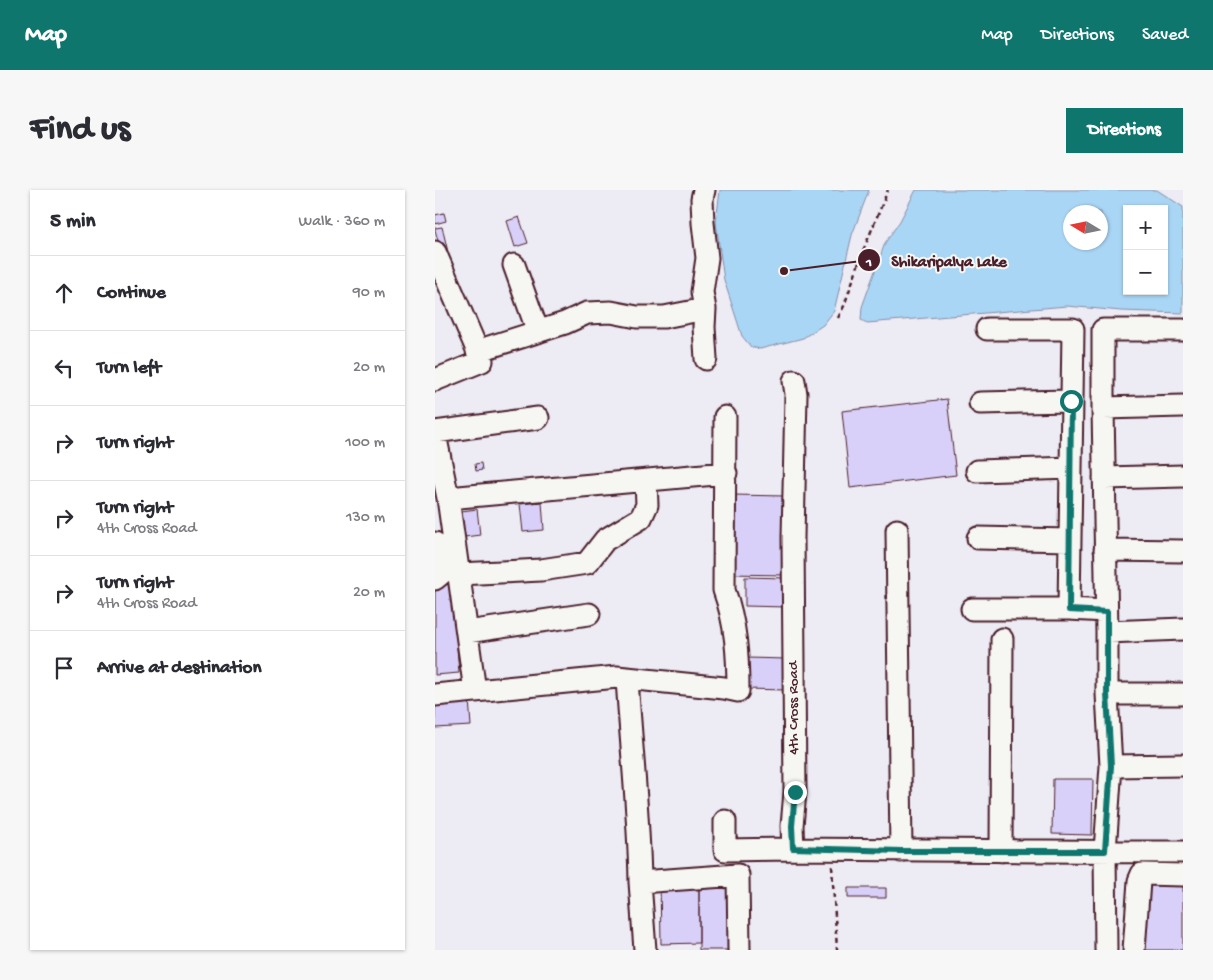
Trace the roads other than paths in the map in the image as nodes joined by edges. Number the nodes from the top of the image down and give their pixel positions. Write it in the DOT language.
graph roads {
  1 [pos="703,190"];
  2 [pos="435,252"];
  3 [pos="514,265"];
  4 [pos="705,309"];
  5 [pos="987,329"];
  6 [pos="1073,329"];
  7 [pos="1103,330"];
  8 [pos="1183,330"];
  9 [pos="538,332"];
  10 [pos="477,351"];
  11 [pos="706,359"];
  12 [pos="435,380"];
  13 [pos="794,381"];
  14 [pos="1071,401"];
  15 [pos="980,403"];
  16 [pos="1183,406"];
  17 [pos="1103,408"];
  18 [pos="725,417"];
  19 [pos="538,418"];
  20 [pos="435,433"];
  21 [pos="1071,468"];
  22 [pos="977,471"];
  23 [pos="726,473"];
  24 [pos="1183,476"];
  25 [pos="1104,478"];
  26 [pos="645,481"];
  27 [pos="445,513"];
  28 [pos="897,530"];
  29 [pos="978,538"];
  30 [pos="1070,540"];
  31 [pos="435,543"];
  32 [pos="1105,550"];
  33 [pos="1183,551"];
  34 [pos="459,574"];
  35 [pos="435,579"];
  36 [pos="973,609"];
  37 [pos="1069,610"];
  38 [pos="589,614"];
  39 [pos="1107,622"];
  40 [pos="1183,629"];
  41 [pos="467,632"];
  42 [pos="1002,639"];
  43 [pos="627,678"];
  44 [pos="475,691"];
  45 [pos="1107,694"];
  46 [pos="1183,694"];
  47 [pos="435,695"];
  48 [pos="1183,765"];
  49 [pos="1111,766"];
  50 [pos="725,821"];
  51 [pos="793,848"];
  52 [pos="901,851"];
  53 [pos="1001,851"];
  54 [pos="1105,851"];
  55 [pos="1183,852"];
  56 [pos="1183,875"];
  57 [pos="640,882"];
  58 [pos="645,950"];
  59 [pos="739,950"];
  60 [pos="1105,950"];
  61 [pos="1134,950"];
  1 -- 4 [label="street"];
  2 -- 10 [label="street"];
  3 -- 9 [label="street"];
  4 -- 9 [label="street"];
  4 -- 11 [label="street"];
  5 -- 6 [label="street"];
  6 -- 7 [label="street"];
  6 -- 14 [label="street"];
  7 -- 8 [label="street"];
  7 -- 17 [label="street"];
  9 -- 10 [label="street"];
  10 -- 12 [label="street"];
  13 -- 51 [label="street, 4th Cross Road"];
  14 -- 15 [label="street"];
  14 -- 21 [label="street"];
  16 -- 17 [label="street"];
  17 -- 25 [label="street"];
  18 -- 23 [label="street"];
  19 -- 20 [label="street"];
  20 -- 27 [label="street"];
  21 -- 22 [label="street"];
  21 -- 30 [label="street"];
  23 -- 26 [label="street"];
  23 -- 43 [label="street"];
  24 -- 25 [label="street"];
  25 -- 32 [label="street"];
  26 -- 27 [label="street"];
  26 -- 34 [label="street"];
  27 -- 34 [label="street"];
  28 -- 52 [label="street"];
  29 -- 30 [label="street"];
  30 -- 37 [label="street"];
  31 -- 35 [label="street"];
  32 -- 33 [label="street"];
  32 -- 39 [label="street"];
  34 -- 41 [label="street"];
  36 -- 37 [label="street"];
  37 -- 39 [label="street"];
  38 -- 41 [label="street"];
  39 -- 40 [label="street"];
  39 -- 45 [label="street"];
  41 -- 44 [label="street"];
  42 -- 53 [label="street"];
  43 -- 44 [label="street"];
  43 -- 57 [label="street"];
  44 -- 47 [label="street"];
  45 -- 46 [label="street"];
  45 -- 49 [label="street"];
  48 -- 49 [label="street"];
  49 -- 54 [label="street"];
  50 -- 51 [label="street"];
  51 -- 52 [label="street"];
  52 -- 53 [label="street"];
  53 -- 54 [label="street"];
  54 -- 55 [label="street"];
  54 -- 60 [label="street"];
  56 -- 61 [label="street"];
  57 -- 58 [label="street"];
  57 -- 59 [label="street"];
}
